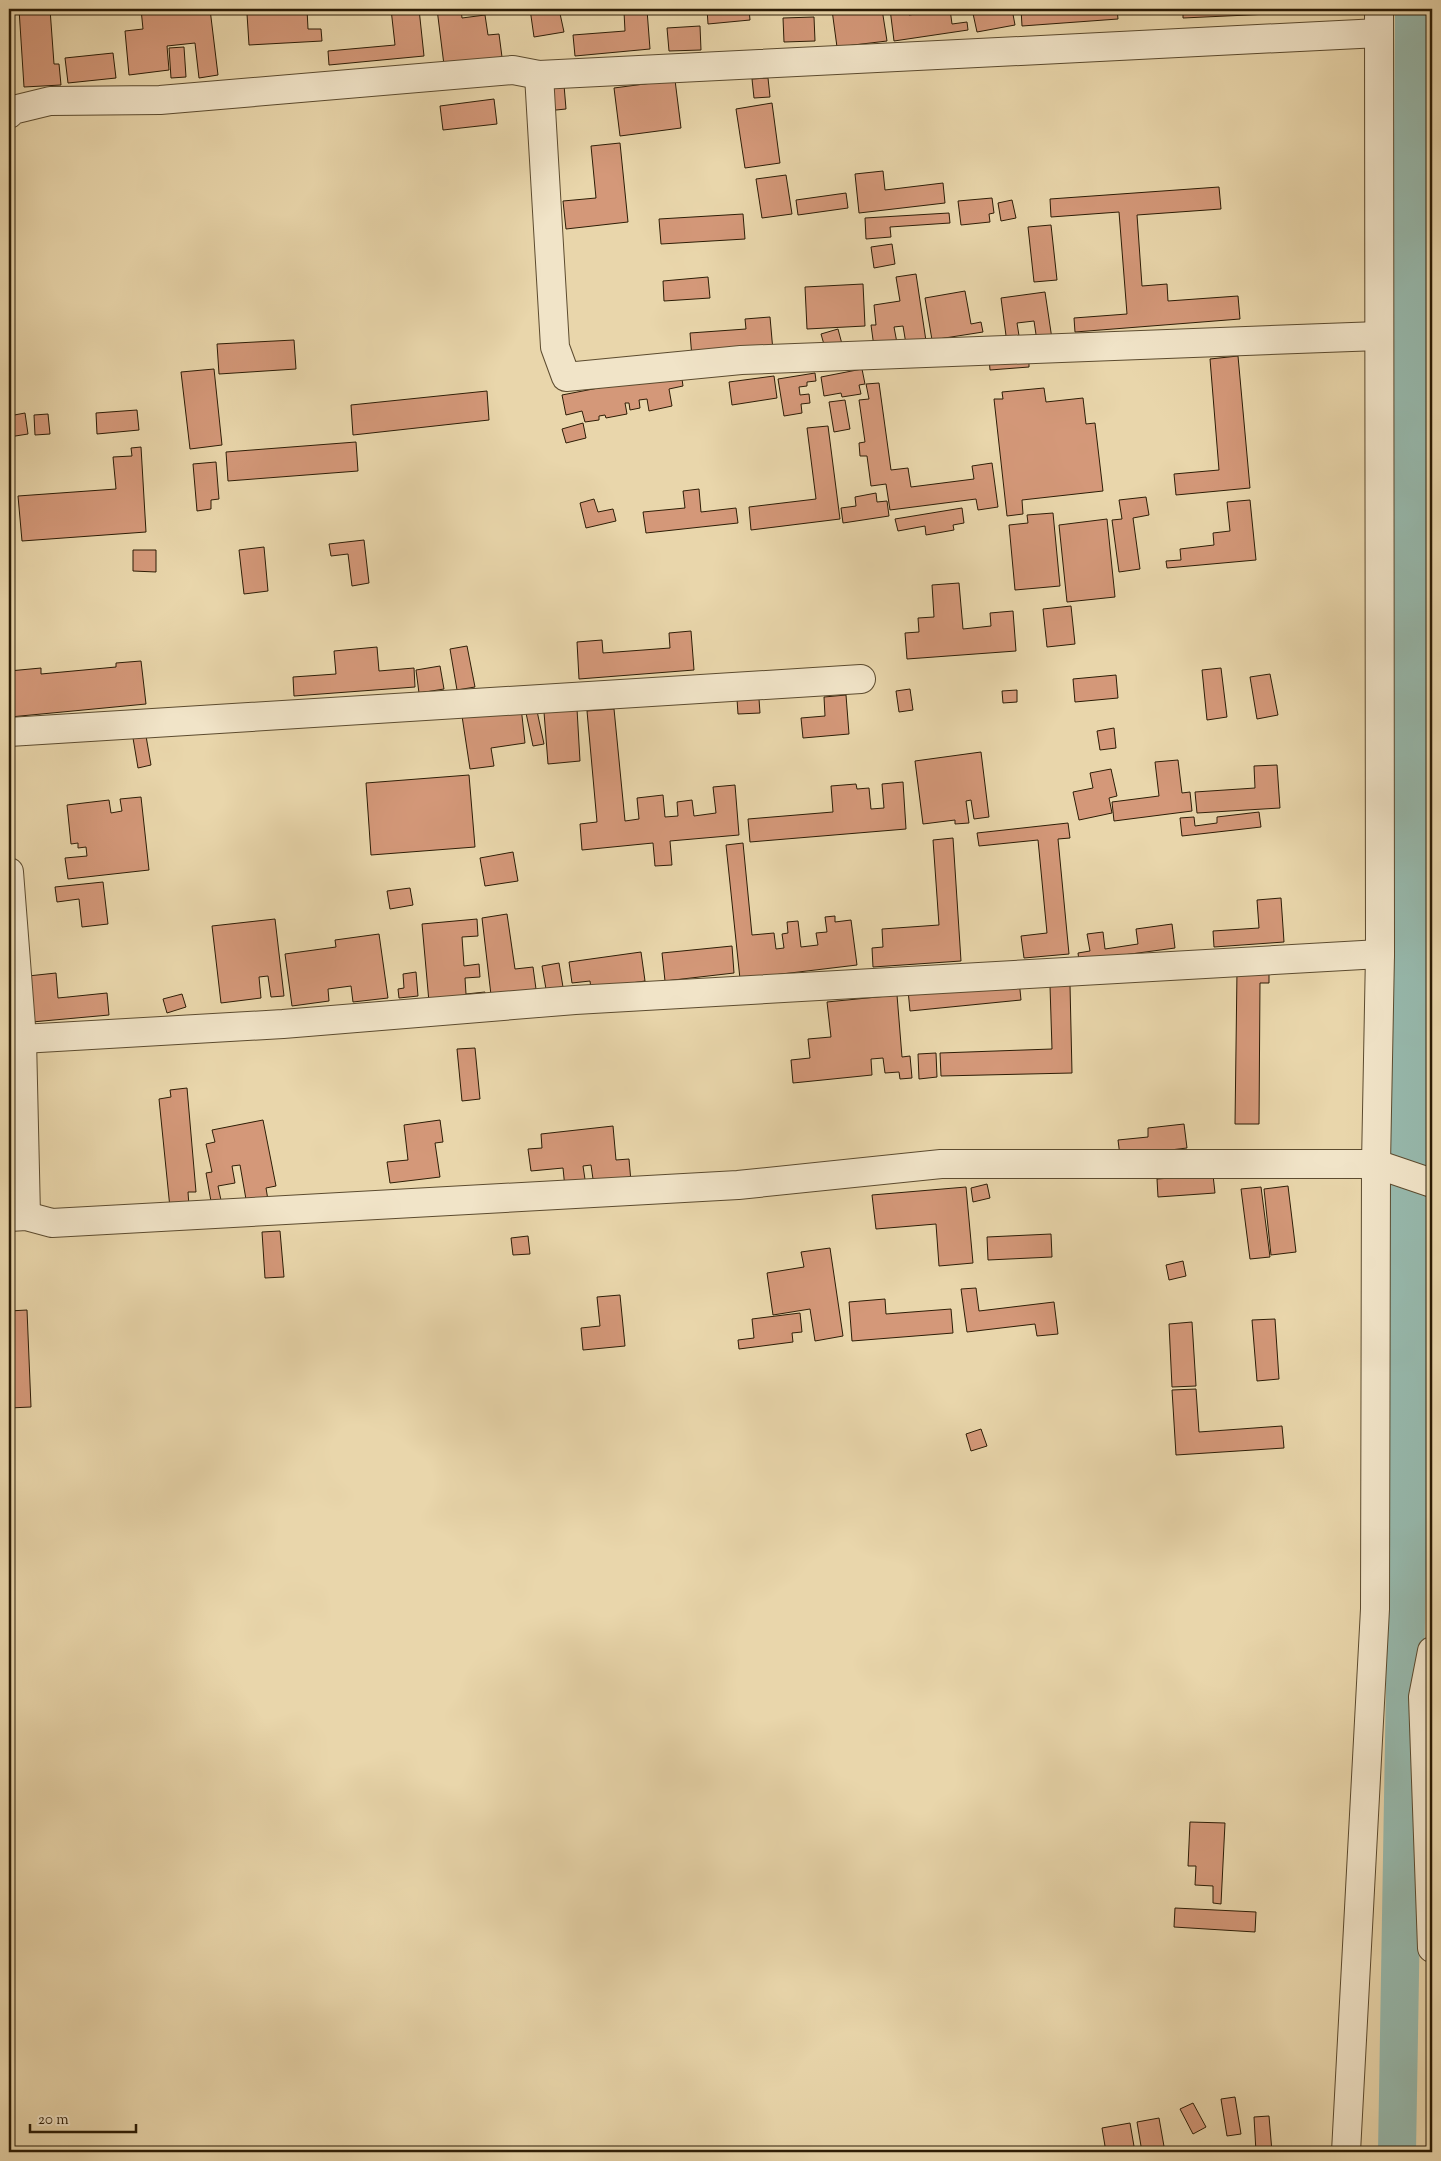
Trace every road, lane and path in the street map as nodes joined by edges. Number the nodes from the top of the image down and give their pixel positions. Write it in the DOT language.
graph roads {
  1 [pos="1379,21"];
  2 [pos="539,75"];
  3 [pos="9,114"];
  4 [pos="1379,336"];
  5 [pos="861,679"];
  6 [pos="9,732"];
  7 [pos="9,872"];
  8 [pos="1380,954"];
  9 [pos="22,1039"];
  10 [pos="1376,1164"];
  11 [pos="1432,1183"];
  12 [pos="17,1216"];
  13 [pos="1432,1651"];
  14 [pos="1428,1697"];
  15 [pos="1432,1933"];
  16 [pos="1346,2152"];
  1 -- 2 [label="street"];
  1 -- 4 [label="street"];
  2 -- 3 [label="street"];
  2 -- 4 [label="street"];
  4 -- 8 [label="street"];
  5 -- 6 [label="street"];
  7 -- 9 [label="street"];
  8 -- 9 [label="street"];
  8 -- 10 [label="street"];
  9 -- 12 [label="street"];
  10 -- 11 [label="street"];
  10 -- 12 [label="street"];
  10 -- 16 [label="street"];
  13 -- 14 [label="street"];
  14 -- 15 [label="street"];
}
